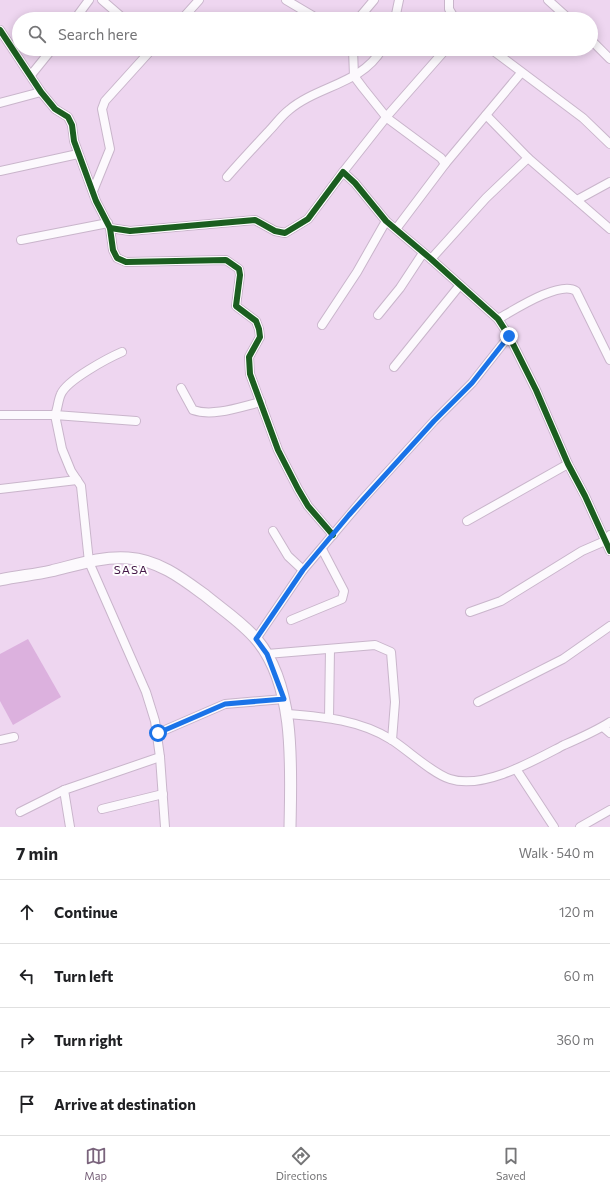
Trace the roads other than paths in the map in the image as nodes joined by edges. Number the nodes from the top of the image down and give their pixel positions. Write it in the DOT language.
graph roads {
  1 [pos="89,0"];
  2 [pos="102,0"];
  3 [pos="199,0"];
  4 [pos="286,0"];
  5 [pos="374,0"];
  6 [pos="399,0"];
  7 [pos="449,0"];
  8 [pos="548,0"];
  9 [pos="297,3"];
  10 [pos="80,12"];
  11 [pos="116,12"];
  12 [pos="188,12"];
  13 [pos="309,12"];
  14 [pos="364,12"];
  15 [pos="396,12"];
  16 [pos="451,12"];
  17 [pos="561,12"];
  18 [pos="0,30"];
  19 [pos="12,47"];
  20 [pos="598,47"];
  21 [pos="18,56"];
  22 [pos="46,56"];
  23 [pos="146,56"];
  24 [pos="353,56"];
  25 [pos="376,56"];
  26 [pos="440,56"];
  27 [pos="500,56"];
  28 [pos="610,59"];
  29 [pos="521,73"];
  30 [pos="31,75"];
  31 [pos="354,76"];
  32 [pos="41,92"];
  33 [pos="0,103"];
  34 [pos="486,115"];
  35 [pos="387,118"];
  36 [pos="610,144"];
  37 [pos="78,154"];
  38 [pos="528,158"];
  39 [pos="445,164"];
  40 [pos="0,171"];
  41 [pos="343,172"];
  42 [pos="227,177"];
  43 [pos="610,182"];
  44 [pos="93,191"];
  45 [pos="577,200"];
  46 [pos="386,221"];
  47 [pos="109,225"];
  48 [pos="396,229"];
  49 [pos="610,229"];
  50 [pos="21,240"];
  51 [pos="423,253"];
  52 [pos="431,259"];
  53 [pos="460,284"];
  54 [pos="378,315"];
  55 [pos="498,319"];
  56 [pos="322,325"];
  57 [pos="509,336"];
  58 [pos="122,352"];
  59 [pos="610,360"];
  60 [pos="394,367"];
  61 [pos="181,388"];
  62 [pos="261,402"];
  63 [pos="0,415"];
  64 [pos="55,415"];
  65 [pos="136,421"];
  66 [pos="568,464"];
  67 [pos="77,480"];
  68 [pos="0,488"];
  69 [pos="467,521"];
  70 [pos="273,531"];
  71 [pos="333,535"];
  72 [pos="607,538"];
  73 [pos="322,549"];
  74 [pos="610,551"];
  75 [pos="89,562"];
  76 [pos="303,570"];
  77 [pos="0,580"];
  78 [pos="470,612"];
  79 [pos="291,620"];
  80 [pos="610,626"];
  81 [pos="256,639"];
  82 [pos="330,649"];
  83 [pos="267,654"];
  84 [pos="284,699"];
  85 [pos="478,702"];
  86 [pos="288,714"];
  87 [pos="329,718"];
  88 [pos="610,722"];
  89 [pos="603,727"];
  90 [pos="158,733"];
  91 [pos="610,733"];
  92 [pos="14,737"];
  93 [pos="0,740"];
  94 [pos="392,740"];
  95 [pos="160,757"];
  96 [pos="516,769"];
  97 [pos="64,790"];
  98 [pos="163,794"];
  99 [pos="102,809"];
  100 [pos="610,810"];
  101 [pos="20,812"];
  102 [pos="70,827"];
  103 [pos="165,827"];
  104 [pos="290,827"];
  105 [pos="554,827"];
  106 [pos="580,827"];
  1 -- 10 [label="street"];
  2 -- 11 [label="street"];
  3 -- 12 [label="street"];
  4 -- 9 [label="street"];
  5 -- 14 [label="street"];
  6 -- 15 [label="street"];
  7 -- 16 [label="street"];
  8 -- 17 [label="street"];
  9 -- 13 [label="street"];
  18 -- 19 [label="street"];
  20 -- 28 [label="street"];
  21 -- 30 [label="street"];
  22 -- 30 [label="street"];
  23 -- 44 [label="street"];
  24 -- 31 [label="street"];
  25 -- 31 [label="street"];
  26 -- 35 [label="street"];
  27 -- 29 [label="street"];
  29 -- 34 [label="street"];
  29 -- 36 [label="street"];
  30 -- 32 [label="street"];
  31 -- 35 [label="street"];
  31 -- 42 [label="street"];
  32 -- 33 [label="street"];
  32 -- 37 [label="street"];
  34 -- 38 [label="street"];
  34 -- 39 [label="street"];
  35 -- 39 [label="street"];
  35 -- 41 [label="street"];
  37 -- 40 [label="street"];
  37 -- 44 [label="street"];
  38 -- 45 [label="street"];
  38 -- 52 [label="street"];
  39 -- 48 [label="street"];
  41 -- 46 [label="street"];
  41 -- 47 [label="street"];
  43 -- 45 [label="street"];
  44 -- 47 [label="street"];
  45 -- 49 [label="street"];
  46 -- 48 [label="street"];
  46 -- 56 [label="street"];
  47 -- 50 [label="street"];
  47 -- 62 [label="street"];
  48 -- 51 [label="street"];
  51 -- 52 [label="street"];
  51 -- 54 [label="street"];
  52 -- 53 [label="street"];
  53 -- 55 [label="street"];
  53 -- 60 [label="street"];
  55 -- 57 [label="street"];
  55 -- 59 [label="street"];
  57 -- 66 [label="street"];
  57 -- 71 [label="street"];
  58 -- 64 [label="street"];
  61 -- 62 [label="street"];
  62 -- 71 [label="street"];
  63 -- 64 [label="street"];
  64 -- 65 [label="street"];
  64 -- 67 [label="street"];
  66 -- 69 [label="street"];
  66 -- 72 [label="street"];
  67 -- 68 [label="street"];
  67 -- 75 [label="street"];
  70 -- 76 [label="street"];
  71 -- 73 [label="street"];
  72 -- 74 [label="street"];
  72 -- 78 [label="street"];
  73 -- 76 [label="street"];
  73 -- 79 [label="street"];
  75 -- 77 [label="street"];
  75 -- 81 [label="street"];
  75 -- 90 [label="street"];
  76 -- 81 [label="street"];
  80 -- 85 [label="street"];
  81 -- 83 [label="street"];
  82 -- 83 [label="street"];
  82 -- 87 [label="street"];
  82 -- 94 [label="street"];
  83 -- 84 [label="street"];
  84 -- 86 [label="street"];
  84 -- 90 [label="street"];
  86 -- 87 [label="street"];
  86 -- 104 [label="street"];
  87 -- 94 [label="street"];
  88 -- 89 [label="street"];
  89 -- 91 [label="street"];
  89 -- 96 [label="street"];
  90 -- 95 [label="street"];
  92 -- 93 [label="street"];
  94 -- 96 [label="street"];
  95 -- 97 [label="street"];
  95 -- 98 [label="street"];
  96 -- 105 [label="street"];
  97 -- 101 [label="street"];
  97 -- 102 [label="street"];
  98 -- 99 [label="street"];
  98 -- 103 [label="street"];
  100 -- 106 [label="street"];
}
